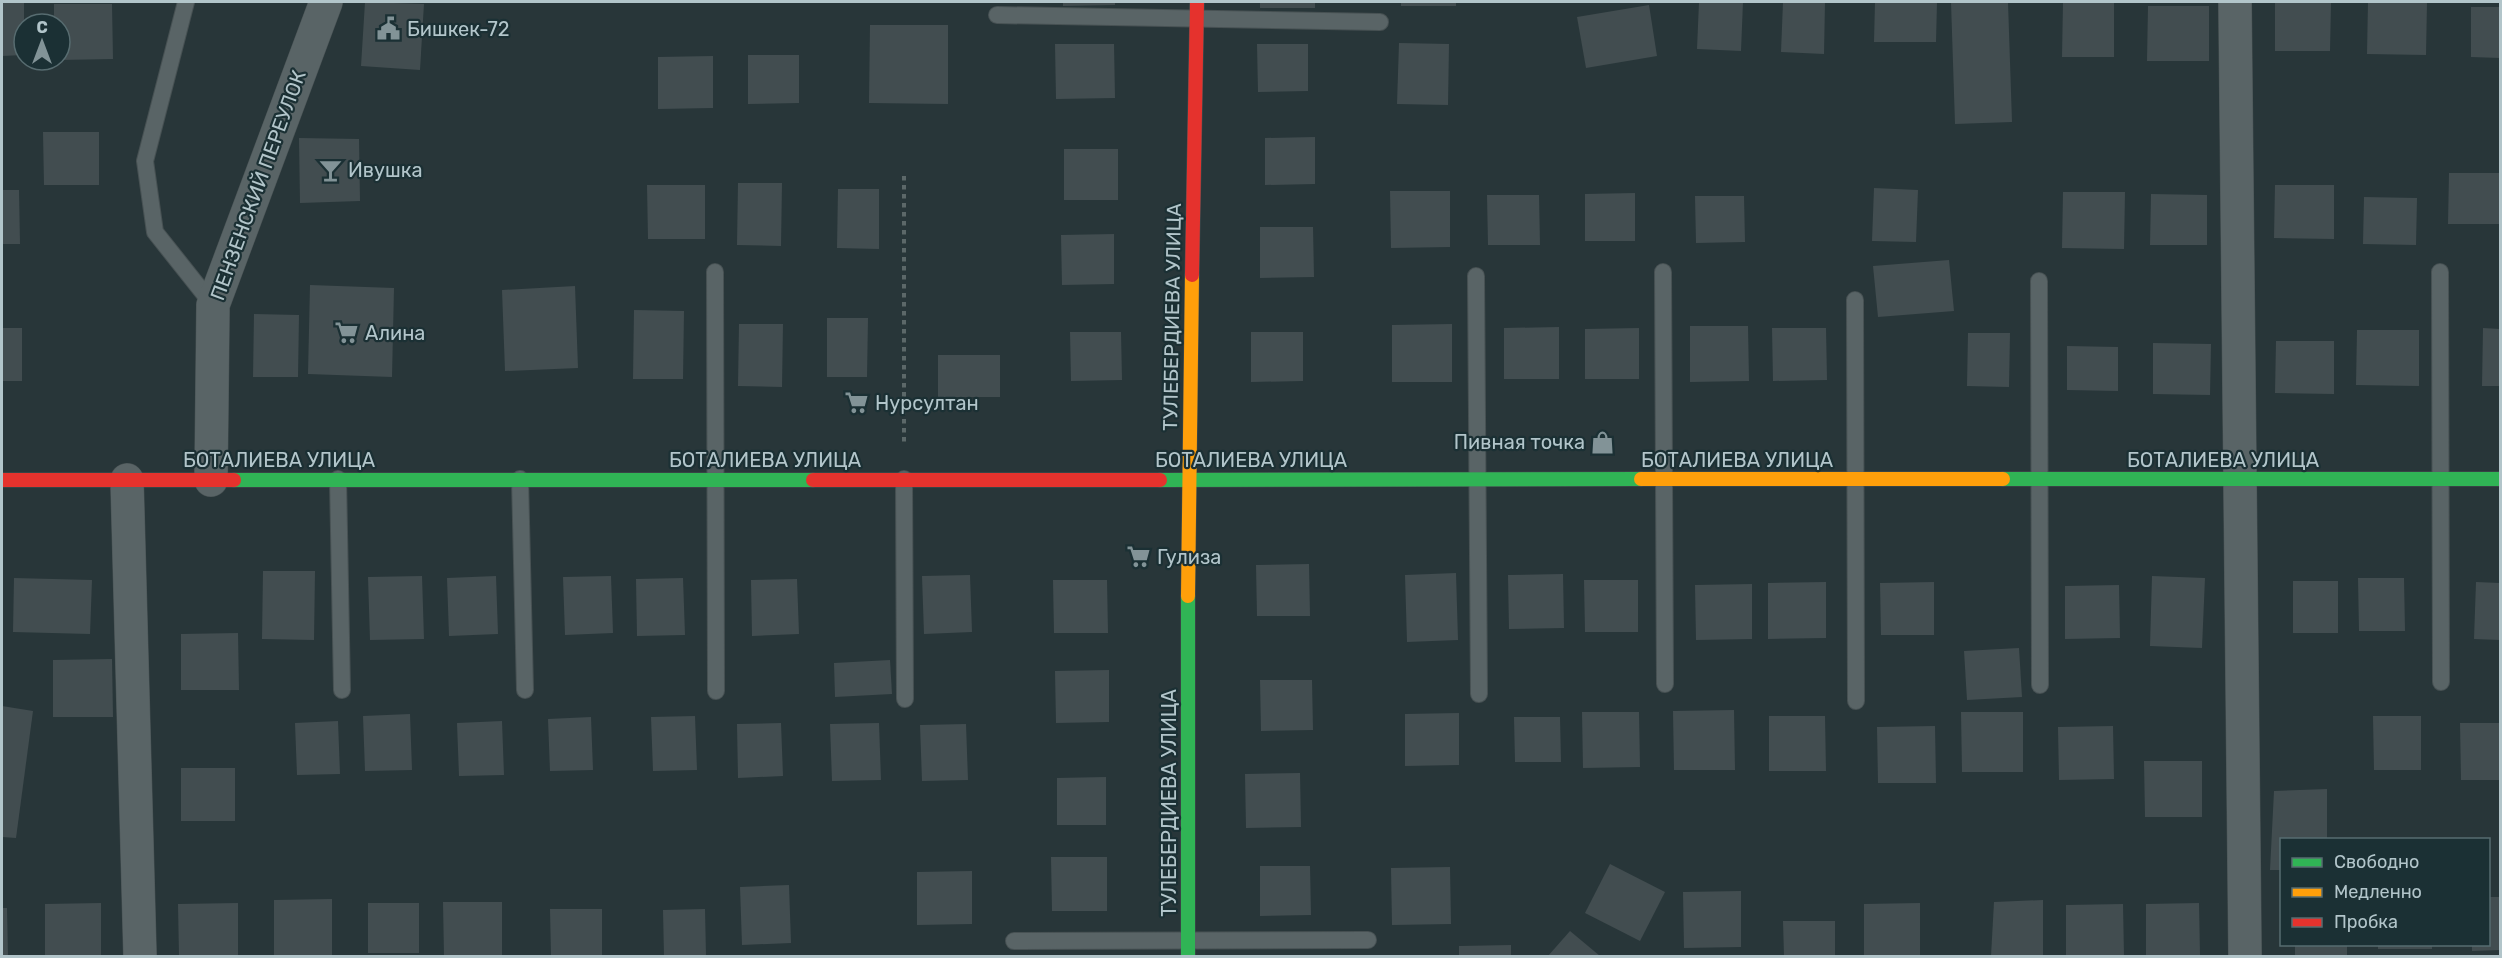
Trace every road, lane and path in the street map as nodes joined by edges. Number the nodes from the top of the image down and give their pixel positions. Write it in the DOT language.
graph roads {
  1 [pos="186,2"];
  2 [pos="326,2"];
  3 [pos="1197,2"];
  4 [pos="2235,2"];
  5 [pos="997,15"];
  6 [pos="1197,20"];
  7 [pos="1380,22"];
  8 [pos="904,176"];
  9 [pos="715,272"];
  10 [pos="1663,272"];
  11 [pos="2440,272"];
  12 [pos="1476,276"];
  13 [pos="2039,281"];
  14 [pos="1855,300"];
  15 [pos="213,305"];
  16 [pos="338,479"];
  17 [pos="520,479"];
  18 [pos="716,479"];
  19 [pos="904,479"];
  20 [pos="1188,479"];
  21 [pos="1478,479"];
  22 [pos="1664,479"];
  23 [pos="1855,479"];
  24 [pos="2039,479"];
  25 [pos="2240,479"];
  26 [pos="2440,479"];
  27 [pos="2500,479"];
  28 [pos="2,480"];
  29 [pos="127,480"];
  30 [pos="211,480"];
  31 [pos="2441,682"];
  32 [pos="1665,684"];
  33 [pos="2040,685"];
  34 [pos="342,690"];
  35 [pos="525,690"];
  36 [pos="716,691"];
  37 [pos="1479,694"];
  38 [pos="905,699"];
  39 [pos="1856,701"];
  40 [pos="1368,940"];
  41 [pos="1014,941"];
  42 [pos="1188,949"];
  43 [pos="140,957"];
  44 [pos="2245,957"];
  1 -- 15 [label="lane"];
  2 -- 15 [label="street, ПЕНЗЕНСКИЙ ПЕРЕУЛОК"];
  3 -- 6 [label="street, ТУЛЕБЕРДИЕВА УЛИЦА"];
  4 -- 25 [label="street"];
  5 -- 6 [label="lane"];
  6 -- 7 [label="lane"];
  6 -- 20 [label="street, ТУЛЕБЕРДИЕВА УЛИЦА"];
  8 -- 19 [label="path"];
  9 -- 18 [label="lane"];
  10 -- 22 [label="lane"];
  11 -- 26 [label="lane"];
  12 -- 21 [label="lane"];
  13 -- 24 [label="lane"];
  14 -- 23 [label="lane"];
  15 -- 30 [label="street, ПЕНЗЕНСКИЙ ПЕРЕУЛОК"];
  16 -- 17 [label="street, БОТАЛИЕВА УЛИЦА"];
  16 -- 30 [label="street, БОТАЛИЕВА УЛИЦА"];
  16 -- 34 [label="lane"];
  17 -- 18 [label="street, БОТАЛИЕВА УЛИЦА"];
  17 -- 35 [label="lane"];
  18 -- 19 [label="street, БОТАЛИЕВА УЛИЦА"];
  18 -- 36 [label="lane"];
  19 -- 20 [label="street, БОТАЛИЕВА УЛИЦА"];
  19 -- 38 [label="lane"];
  20 -- 21 [label="street, БОТАЛИЕВА УЛИЦА"];
  20 -- 42 [label="street, ТУЛЕБЕРДИЕВА УЛИЦА"];
  21 -- 22 [label="street, БОТАЛИЕВА УЛИЦА"];
  21 -- 37 [label="lane"];
  22 -- 23 [label="street, БОТАЛИЕВА УЛИЦА"];
  22 -- 32 [label="lane"];
  23 -- 24 [label="street, БОТАЛИЕВА УЛИЦА"];
  23 -- 39 [label="lane"];
  24 -- 25 [label="street, БОТАЛИЕВА УЛИЦА"];
  24 -- 33 [label="lane"];
  25 -- 26 [label="street, БОТАЛИЕВА УЛИЦА"];
  25 -- 44 [label="street"];
  26 -- 27 [label="street, БОТАЛИЕВА УЛИЦА"];
  26 -- 31 [label="lane"];
  28 -- 29 [label="street, БОТАЛИЕВА УЛИЦА"];
  29 -- 30 [label="street, БОТАЛИЕВА УЛИЦА"];
  29 -- 43 [label="street"];
  40 -- 42 [label="lane"];
  41 -- 42 [label="lane"];
}
